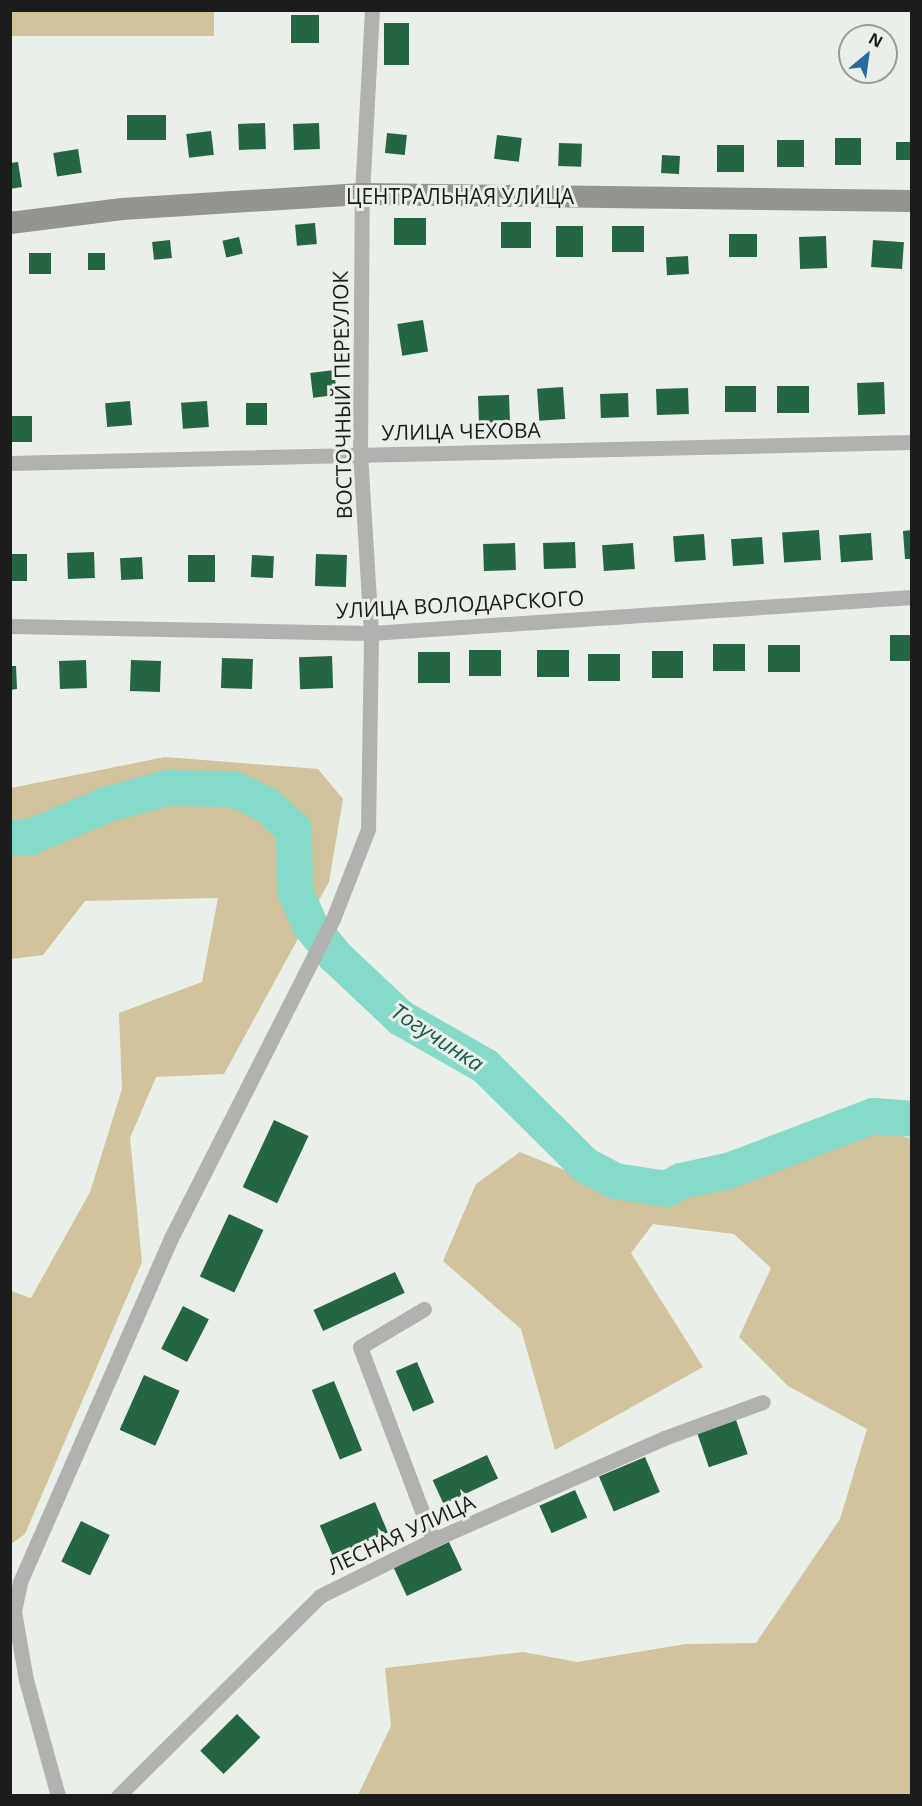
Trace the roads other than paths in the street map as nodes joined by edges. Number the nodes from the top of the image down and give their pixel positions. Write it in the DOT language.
graph roads {
  1 [pos="372,10"];
  2 [pos="362,194"];
  3 [pos="912,201"];
  4 [pos="10,223"];
  5 [pos="912,442"];
  6 [pos="360,454"];
  7 [pos="10,463"];
  8 [pos="912,597"];
  9 [pos="10,626"];
  10 [pos="372,633"];
  11 [pos="424,1309"];
  12 [pos="762,1402"];
  13 [pos="433,1540"];
  14 [pos="58,1796"];
  15 [pos="118,1796"];
  1 -- 2 [label="street, ВОСТОЧНЫЙ ПЕРЕУЛОК"];
  2 -- 3 [label="main road, ЦЕНТРАЛЬНАЯ УЛИЦА"];
  2 -- 4 [label="main road, ЦЕНТРАЛЬНАЯ УЛИЦА"];
  2 -- 6 [label="street, ВОСТОЧНЫЙ ПЕРЕУЛОК"];
  5 -- 6 [label="street, УЛИЦА ЧЕХОВА"];
  6 -- 7 [label="street, УЛИЦА ЧЕХОВА"];
  6 -- 10 [label="street, ВОСТОЧНЫЙ ПЕРЕУЛОК"];
  8 -- 10 [label="street, УЛИЦА ВОЛОДАРСКОГО"];
  9 -- 10 [label="street, УЛИЦА ВОЛОДАРСКОГО"];
  10 -- 14 [label="street, ВОСТОЧНЫЙ ПЕРЕУЛОК"];
  11 -- 13 [label="street"];
  12 -- 13 [label="street, ЛЕСНАЯ УЛИЦА"];
  13 -- 15 [label="street, ЛЕСНАЯ УЛИЦА"];
}
